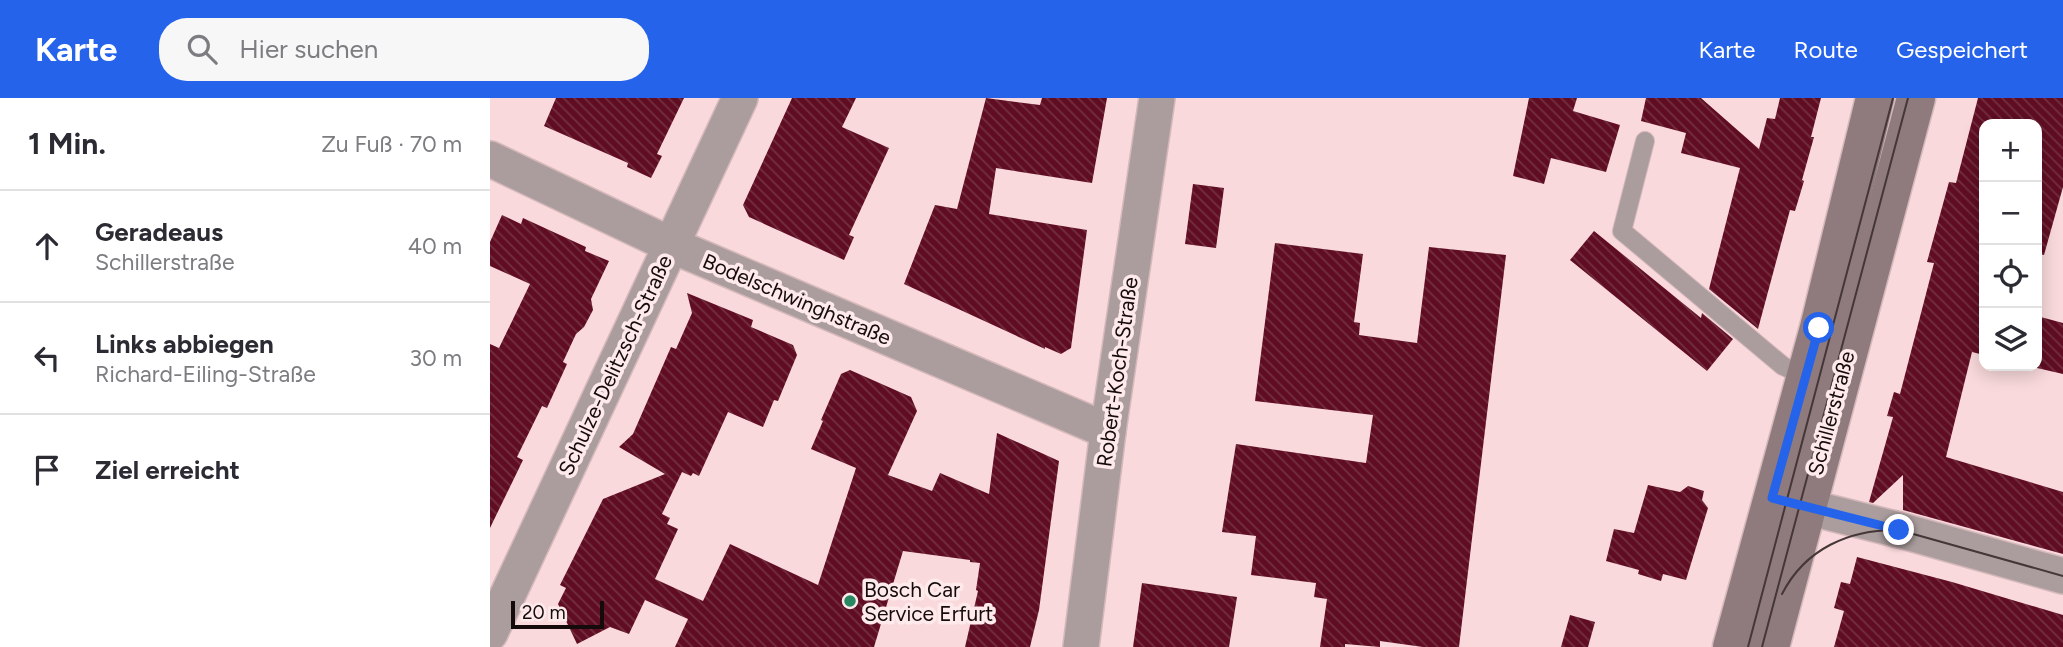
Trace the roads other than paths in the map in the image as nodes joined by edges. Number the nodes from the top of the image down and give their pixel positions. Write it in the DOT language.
graph roads {
  1 [pos="740,98"];
  2 [pos="1157,98"];
  3 [pos="1875,98"];
  4 [pos="1916,98"];
  5 [pos="1645,141"];
  6 [pos="490,159"];
  7 [pos="671,245"];
  8 [pos="1805,376"];
  9 [pos="1108,431"];
  10 [pos="1776,494"];
  11 [pos="2063,576"];
  12 [pos="490,633"];
  13 [pos="1081,647"];
  14 [pos="1732,647"];
  15 [pos="1770,647"];
  1 -- 7 [label="street, Schulze-Delitzsch-Straße"];
  2 -- 9 [label="street, Robert-Koch-Straße"];
  3 -- 8 [label="main road, Schillerstraße"];
  4 -- 10 [label="main road, Schillerstraße"];
  5 -- 8 [label="lane"];
  6 -- 7 [label="street, Bodelschwinghstraße"];
  7 -- 9 [label="street, Bodelschwinghstraße"];
  7 -- 12 [label="street, Schulze-Delitzsch-Straße"];
  8 -- 10 [label="main road, Schillerstraße"];
  9 -- 13 [label="street, Robert-Koch-Straße"];
  10 -- 11 [label="street"];
  10 -- 14 [label="main road, Schillerstraße"];
  10 -- 15 [label="main road, Schillerstraße"];
}
